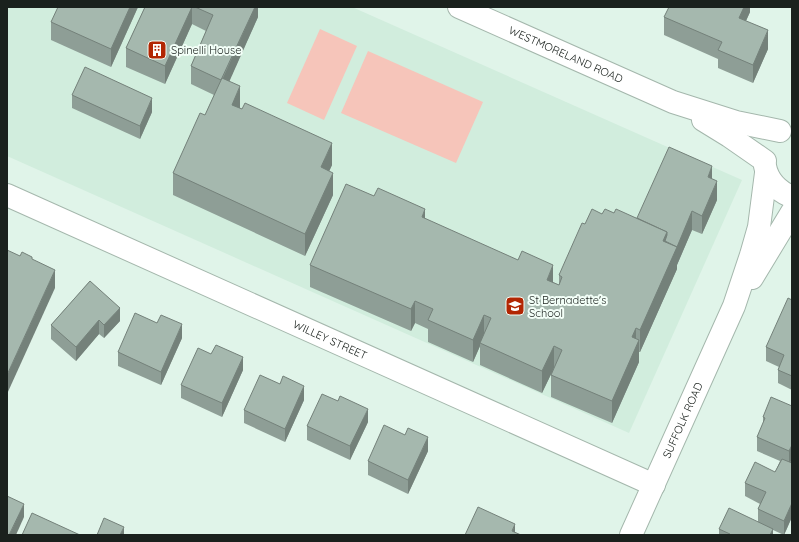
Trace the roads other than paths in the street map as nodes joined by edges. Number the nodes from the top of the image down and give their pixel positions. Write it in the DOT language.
graph roads {
  1 [pos="459,7"];
  2 [pos="673,102"];
  3 [pos="786,129"];
  4 [pos="765,167"];
  5 [pos="7,195"];
  6 [pos="792,197"];
  7 [pos="792,212"];
  8 [pos="734,306"];
  9 [pos="654,484"];
  10 [pos="631,535"];
  1 -- 2 [label="street, WESTMORELAND ROAD"];
  2 -- 3 [label="street, WESTMORELAND ROAD"];
  2 -- 4 [label="street, WESTMORELAND ROAD"];
  3 -- 4 [label="street, SUFFOLK ROAD"];
  4 -- 6 [label="street, WESTMORELAND ROAD"];
  4 -- 8 [label="street, SUFFOLK ROAD"];
  5 -- 9 [label="street, WILLEY STREET"];
  7 -- 8 [label="street, SUFFOLK ROAD"];
  8 -- 9 [label="street, SUFFOLK ROAD"];
  9 -- 10 [label="street, SUFFOLK ROAD"];
}
